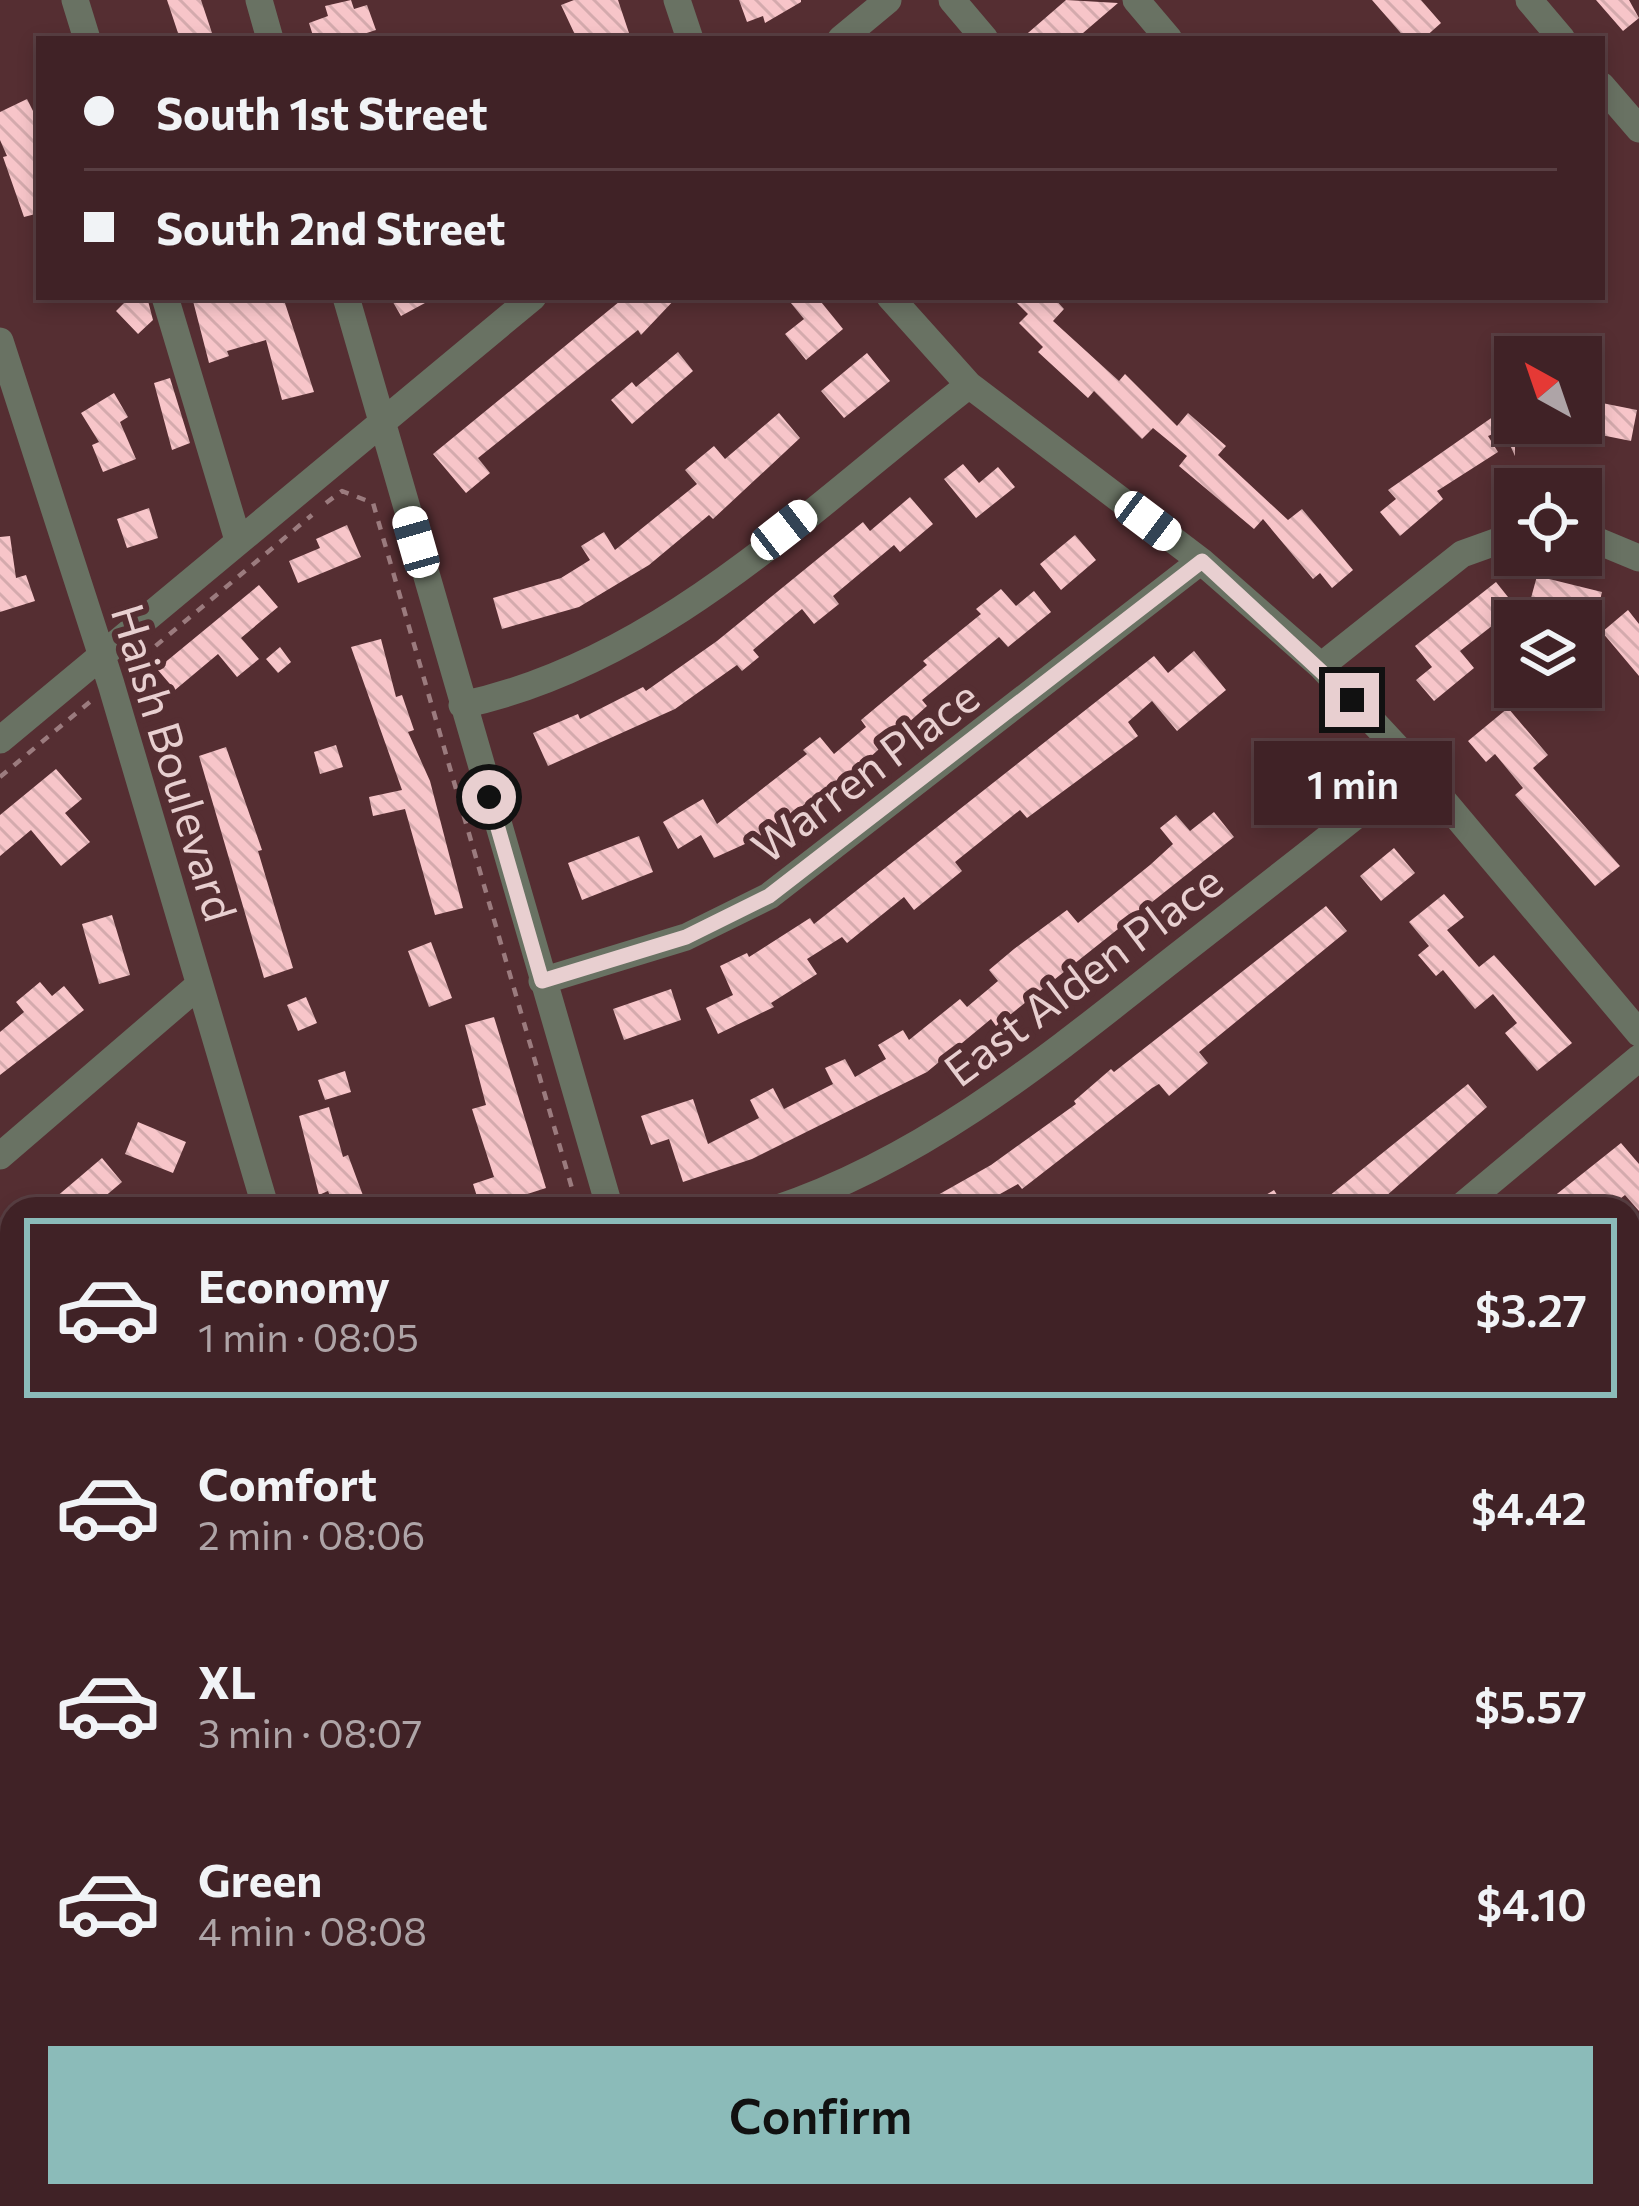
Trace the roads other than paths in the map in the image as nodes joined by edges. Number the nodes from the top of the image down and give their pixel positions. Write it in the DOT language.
graph roads {
  1 [pos="75,0"];
  2 [pos="259,0"];
  3 [pos="677,0"];
  4 [pos="952,0"];
  5 [pos="1136,0"];
  6 [pos="1529,0"];
  7 [pos="883,2"];
  8 [pos="86,36"];
  9 [pos="269,36"];
  10 [pos="689,36"];
  11 [pos="844,36"];
  12 [pos="982,36"];
  13 [pos="1166,36"];
  14 [pos="1559,36"];
  15 [pos="1605,89"];
  16 [pos="1639,129"];
  17 [pos="166,300"];
  18 [pos="347,300"];
  19 [pos="528,300"];
  20 [pos="893,300"];
  21 [pos="0,341"];
  22 [pos="969,385"];
  23 [pos="381,420"];
  24 [pos="238,540"];
  25 [pos="1494,543"];
  26 [pos="1602,543"];
  27 [pos="1639,558"];
  28 [pos="1202,561"];
  29 [pos="102,654"];
  30 [pos="1321,666"];
  31 [pos="462,705"];
  32 [pos="0,740"];
  33 [pos="1416,768"];
  34 [pos="542,981"];
  35 [pos="199,986"];
  36 [pos="1639,1034"];
  37 [pos="1639,1058"];
  38 [pos="0,1156"];
  39 [pos="262,1197"];
  40 [pos="606,1197"];
  41 [pos="808,1197"];
  42 [pos="1472,1197"];
  1 -- 8 [label="street"];
  2 -- 9 [label="street"];
  3 -- 10 [label="street"];
  4 -- 12 [label="street"];
  5 -- 13 [label="street"];
  6 -- 14 [label="street"];
  7 -- 11 [label="street"];
  15 -- 16 [label="street"];
  17 -- 24 [label="street"];
  18 -- 23 [label="street"];
  19 -- 23 [label="street"];
  20 -- 22 [label="street"];
  21 -- 29 [label="street, Haish Boulevard"];
  22 -- 28 [label="street"];
  22 -- 31 [label="street"];
  23 -- 24 [label="street"];
  23 -- 31 [label="street"];
  24 -- 29 [label="street"];
  25 -- 30 [label="street"];
  26 -- 27 [label="street"];
  28 -- 30 [label="street"];
  28 -- 34 [label="street, Warren Place"];
  29 -- 32 [label="street"];
  29 -- 35 [label="street, Haish Boulevard"];
  30 -- 33 [label="street"];
  31 -- 34 [label="street"];
  33 -- 36 [label="street"];
  33 -- 41 [label="street, East Alden Place"];
  34 -- 40 [label="street"];
  35 -- 38 [label="street"];
  35 -- 39 [label="street, Haish Boulevard"];
  37 -- 42 [label="street"];
}
